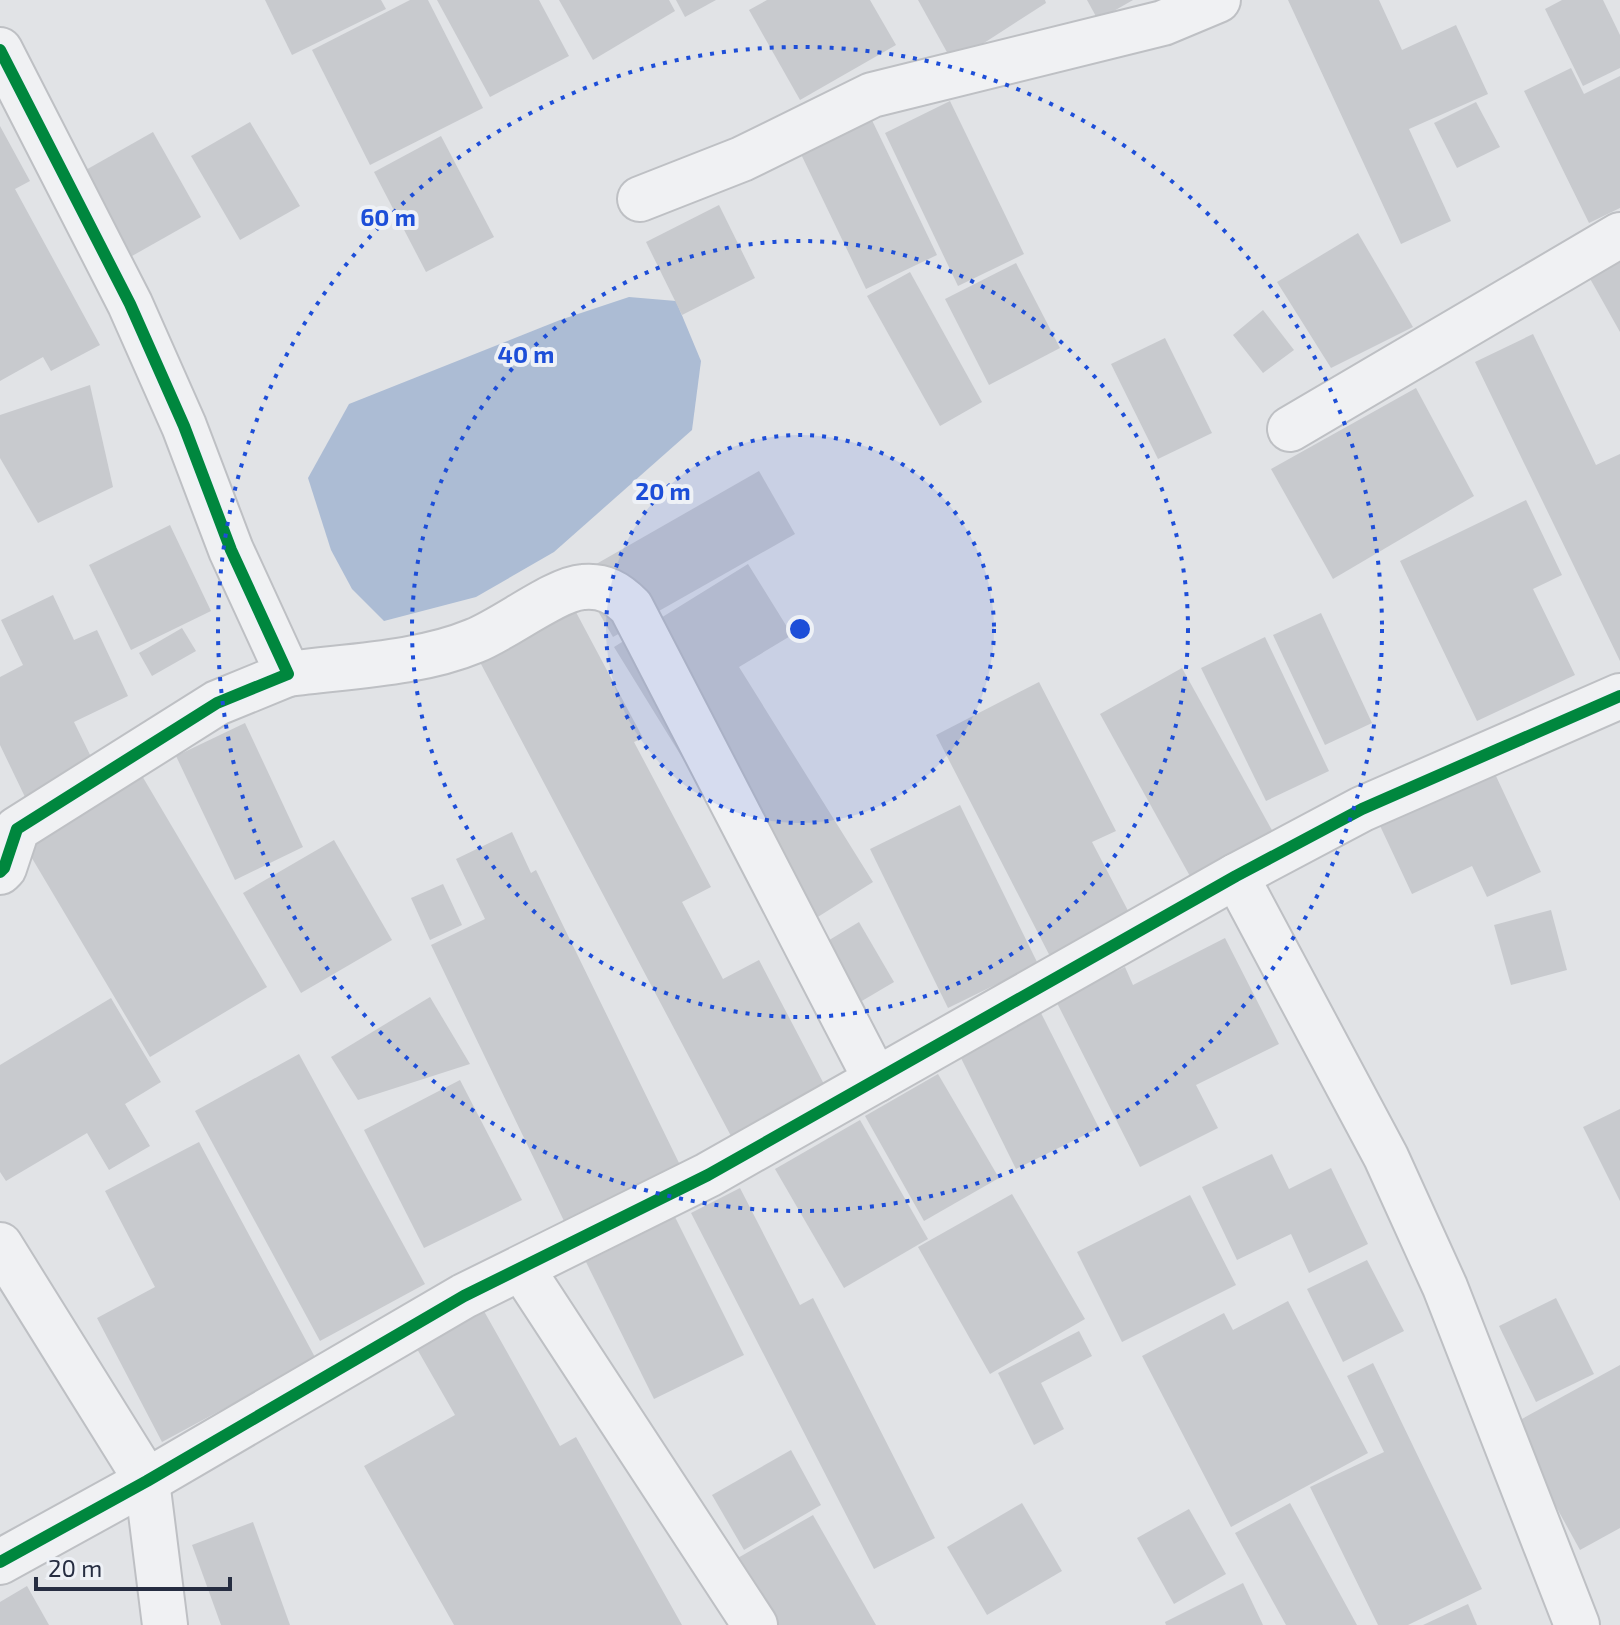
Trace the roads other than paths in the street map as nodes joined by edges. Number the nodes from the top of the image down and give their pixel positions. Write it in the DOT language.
graph roads {
  1 [pos="1218,0"];
  2 [pos="0,50"];
  3 [pos="640,199"];
  4 [pos="1620,235"];
  5 [pos="1290,429"];
  6 [pos="288,674"];
  7 [pos="1620,696"];
  8 [pos="0,872"];
  9 [pos="1236,876"];
  10 [pos="876,1080"];
  11 [pos="0,1245"];
  12 [pos="522,1269"];
  13 [pos="147,1481"];
  14 [pos="0,1562"];
  15 [pos="165,1625"];
  16 [pos="755,1625"];
  17 [pos="1577,1625"];
  1 -- 3 [label="street"];
  2 -- 6 [label="street"];
  4 -- 5 [label="street"];
  6 -- 8 [label="street"];
  6 -- 10 [label="street"];
  7 -- 9 [label="street"];
  9 -- 10 [label="street"];
  9 -- 17 [label="street"];
  10 -- 12 [label="street"];
  11 -- 13 [label="street"];
  12 -- 13 [label="street"];
  12 -- 16 [label="street"];
  13 -- 14 [label="street"];
  13 -- 15 [label="street"];
}
